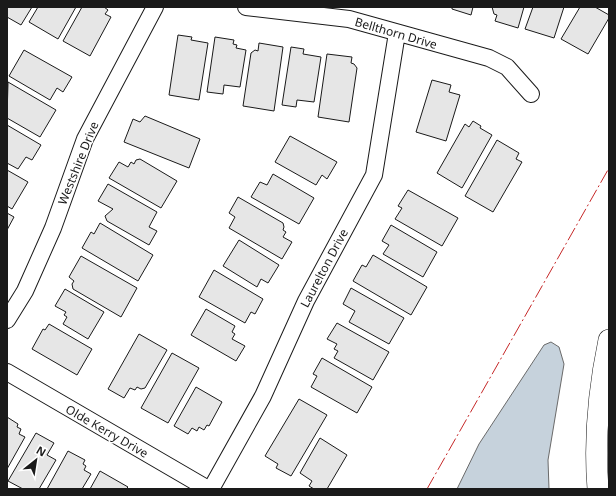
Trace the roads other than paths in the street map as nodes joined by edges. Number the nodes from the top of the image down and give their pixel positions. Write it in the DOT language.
graph roads {
  1 [pos="155,7"];
  2 [pos="246,7"];
  3 [pos="397,33"];
  4 [pos="531,94"];
  5 [pos="7,320"];
  6 [pos="609,340"];
  7 [pos="7,372"];
  8 [pos="208,489"];
  9 [pos="211,489"];
  10 [pos="598,489"];
  1 -- 5 [label="street, Westshire Drive"];
  2 -- 3 [label="street, Bellthorn Drive"];
  3 -- 4 [label="street, Bellthorn Drive"];
  3 -- 9 [label="street, Laurelton Drive"];
  6 -- 10 [label="street"];
  7 -- 8 [label="street, Olde Kerry Drive"];
}
